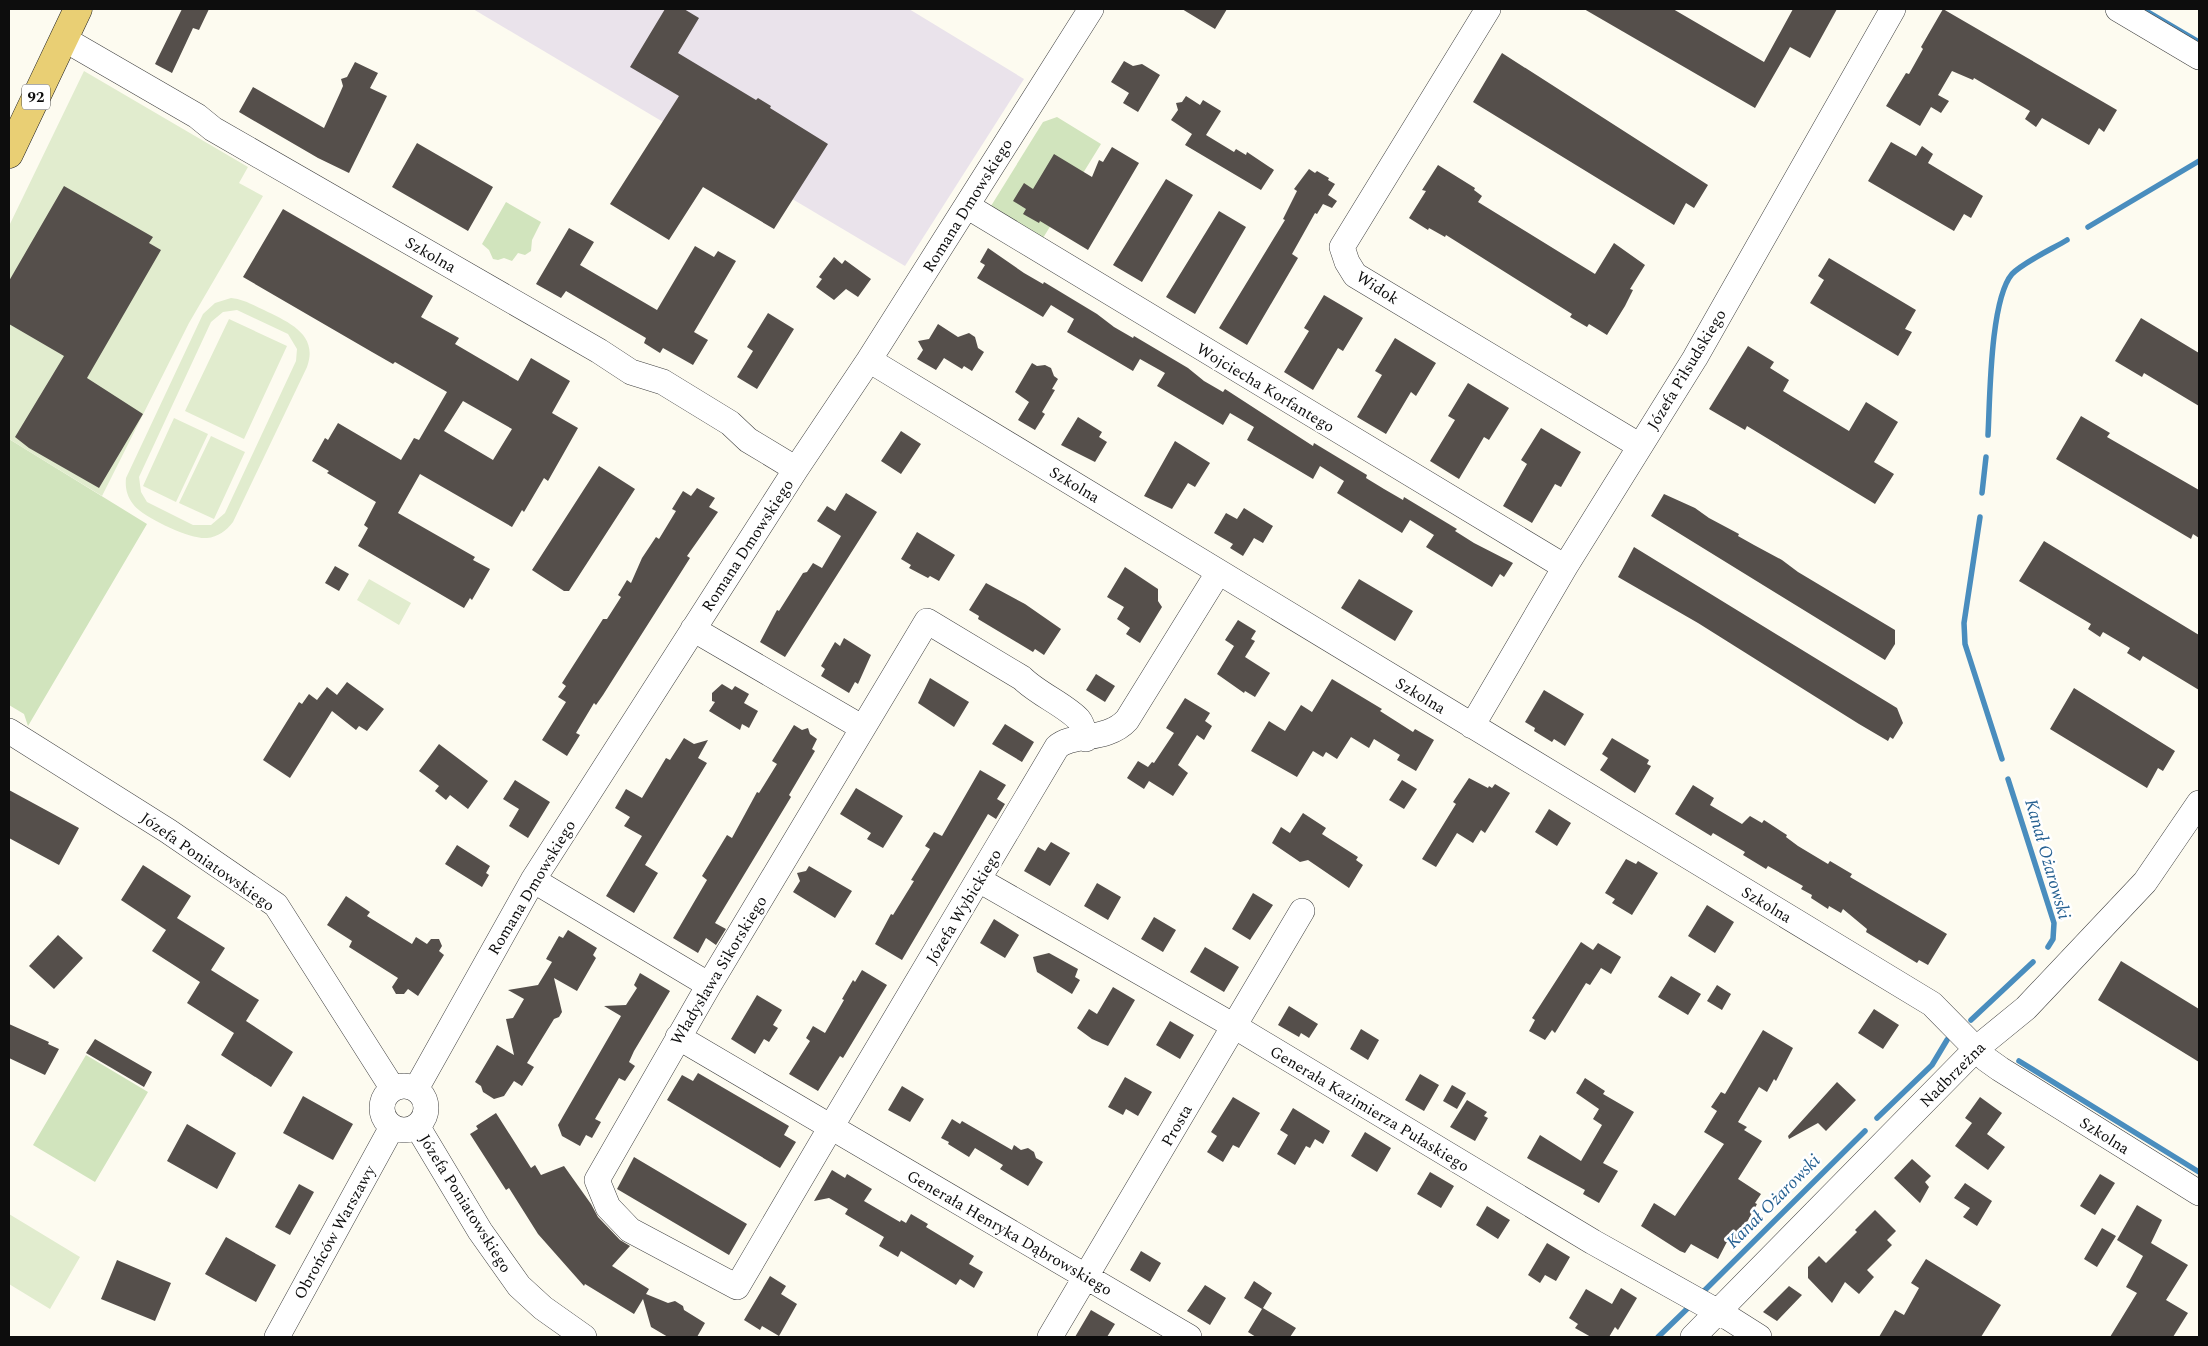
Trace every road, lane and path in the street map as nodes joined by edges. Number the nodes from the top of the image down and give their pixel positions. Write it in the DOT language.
graph roads {
  1 [pos="78,9"];
  2 [pos="1091,9"];
  3 [pos="1488,9"];
  4 [pos="1893,9"];
  5 [pos="2118,9"];
  6 [pos="64,39"];
  7 [pos="2199,57"];
  8 [pos="9,154"];
  9 [pos="967,206"];
  10 [pos="869,360"];
  11 [pos="1640,446"];
  12 [pos="796,469"];
  13 [pos="1565,567"];
  14 [pos="1218,572"];
  15 [pos="693,629"];
  16 [pos="1472,726"];
  17 [pos="863,728"];
  18 [pos="9,732"];
  19 [pos="1086,739"];
  20 [pos="2199,803"];
  21 [pos="533,880"];
  22 [pos="979,880"];
  23 [pos="1302,911"];
  24 [pos="709,985"];
  25 [pos="1234,1026"];
  26 [pos="678,1037"];
  27 [pos="1976,1048"];
  28 [pos="404,1089"];
  29 [pos="417,1126"];
  30 [pos="392,1127"];
  31 [pos="831,1127"];
  32 [pos="2199,1192"];
  33 [pos="1086,1277"];
  34 [pos="1717,1312"];
  35 [pos="276,1337"];
  36 [pos="584,1337"];
  37 [pos="1050,1337"];
  38 [pos="1189,1337"];
  39 [pos="1693,1337"];
  40 [pos="1759,1337"];
  1 -- 6 [label="main road, 92"];
  2 -- 9 [label="street, Romana Dmowskiego"];
  3 -- 11 [label="street, Widok"];
  4 -- 11 [label="street, Józefa Piłsudskiego"];
  5 -- 7 [label="street"];
  6 -- 8 [label="main road, 92"];
  6 -- 12 [label="street, Szkolna"];
  9 -- 10 [label="street, Romana Dmowskiego"];
  9 -- 13 [label="street, Wojciecha Korfantego"];
  10 -- 12 [label="street, Romana Dmowskiego"];
  10 -- 14 [label="street, Szkolna"];
  11 -- 13 [label="street, Józefa Piłsudskiego"];
  12 -- 15 [label="street, Romana Dmowskiego"];
  13 -- 16 [label="street, Józefa Piłsudskiego"];
  14 -- 16 [label="street, Szkolna"];
  14 -- 19 [label="street, Józefa Wybickiego"];
  15 -- 17 [label="street"];
  15 -- 21 [label="street, Romana Dmowskiego"];
  16 -- 27 [label="street, Szkolna"];
  17 -- 19 [label="street, Władysława Sikorskiego"];
  17 -- 24 [label="street, Władysława Sikorskiego"];
  18 -- 28 [label="street, Józefa Poniatowskiego"];
  19 -- 22 [label="street, Józefa Wybickiego"];
  20 -- 27 [label="street, Nadbrzeżna"];
  21 -- 24 [label="street"];
  21 -- 28 [label="street, Romana Dmowskiego"];
  22 -- 25 [label="street, Generała Kazimierza Pułaskiego"];
  22 -- 31 [label="street, Józefa Wybickiego"];
  23 -- 25 [label="street, Prosta"];
  24 -- 26 [label="street, Władysława Sikorskiego"];
  25 -- 33 [label="street, Prosta"];
  25 -- 34 [label="street, Generała Kazimierza Pułaskiego"];
  26 -- 31 [label="street"];
  26 -- 31 [label="street, Władysława Sikorskiego"];
  27 -- 32 [label="street, Szkolna"];
  27 -- 34 [label="street, Nadbrzeżna"];
  28 -- 29 [label="street"];
  28 -- 30 [label="street"];
  29 -- 30 [label="street"];
  29 -- 36 [label="street, Józefa Poniatowskiego"];
  30 -- 35 [label="street, Obrońców Warszawy"];
  31 -- 33 [label="street, Generała Henryka Dąbrowskiego"];
  33 -- 37 [label="street, Prosta"];
  33 -- 38 [label="street, Generała Henryka Dąbrowskiego"];
  34 -- 39 [label="street, Nadbrzeżna"];
  34 -- 40 [label="street, Generała Kazimierza Pułaskiego"];
}
